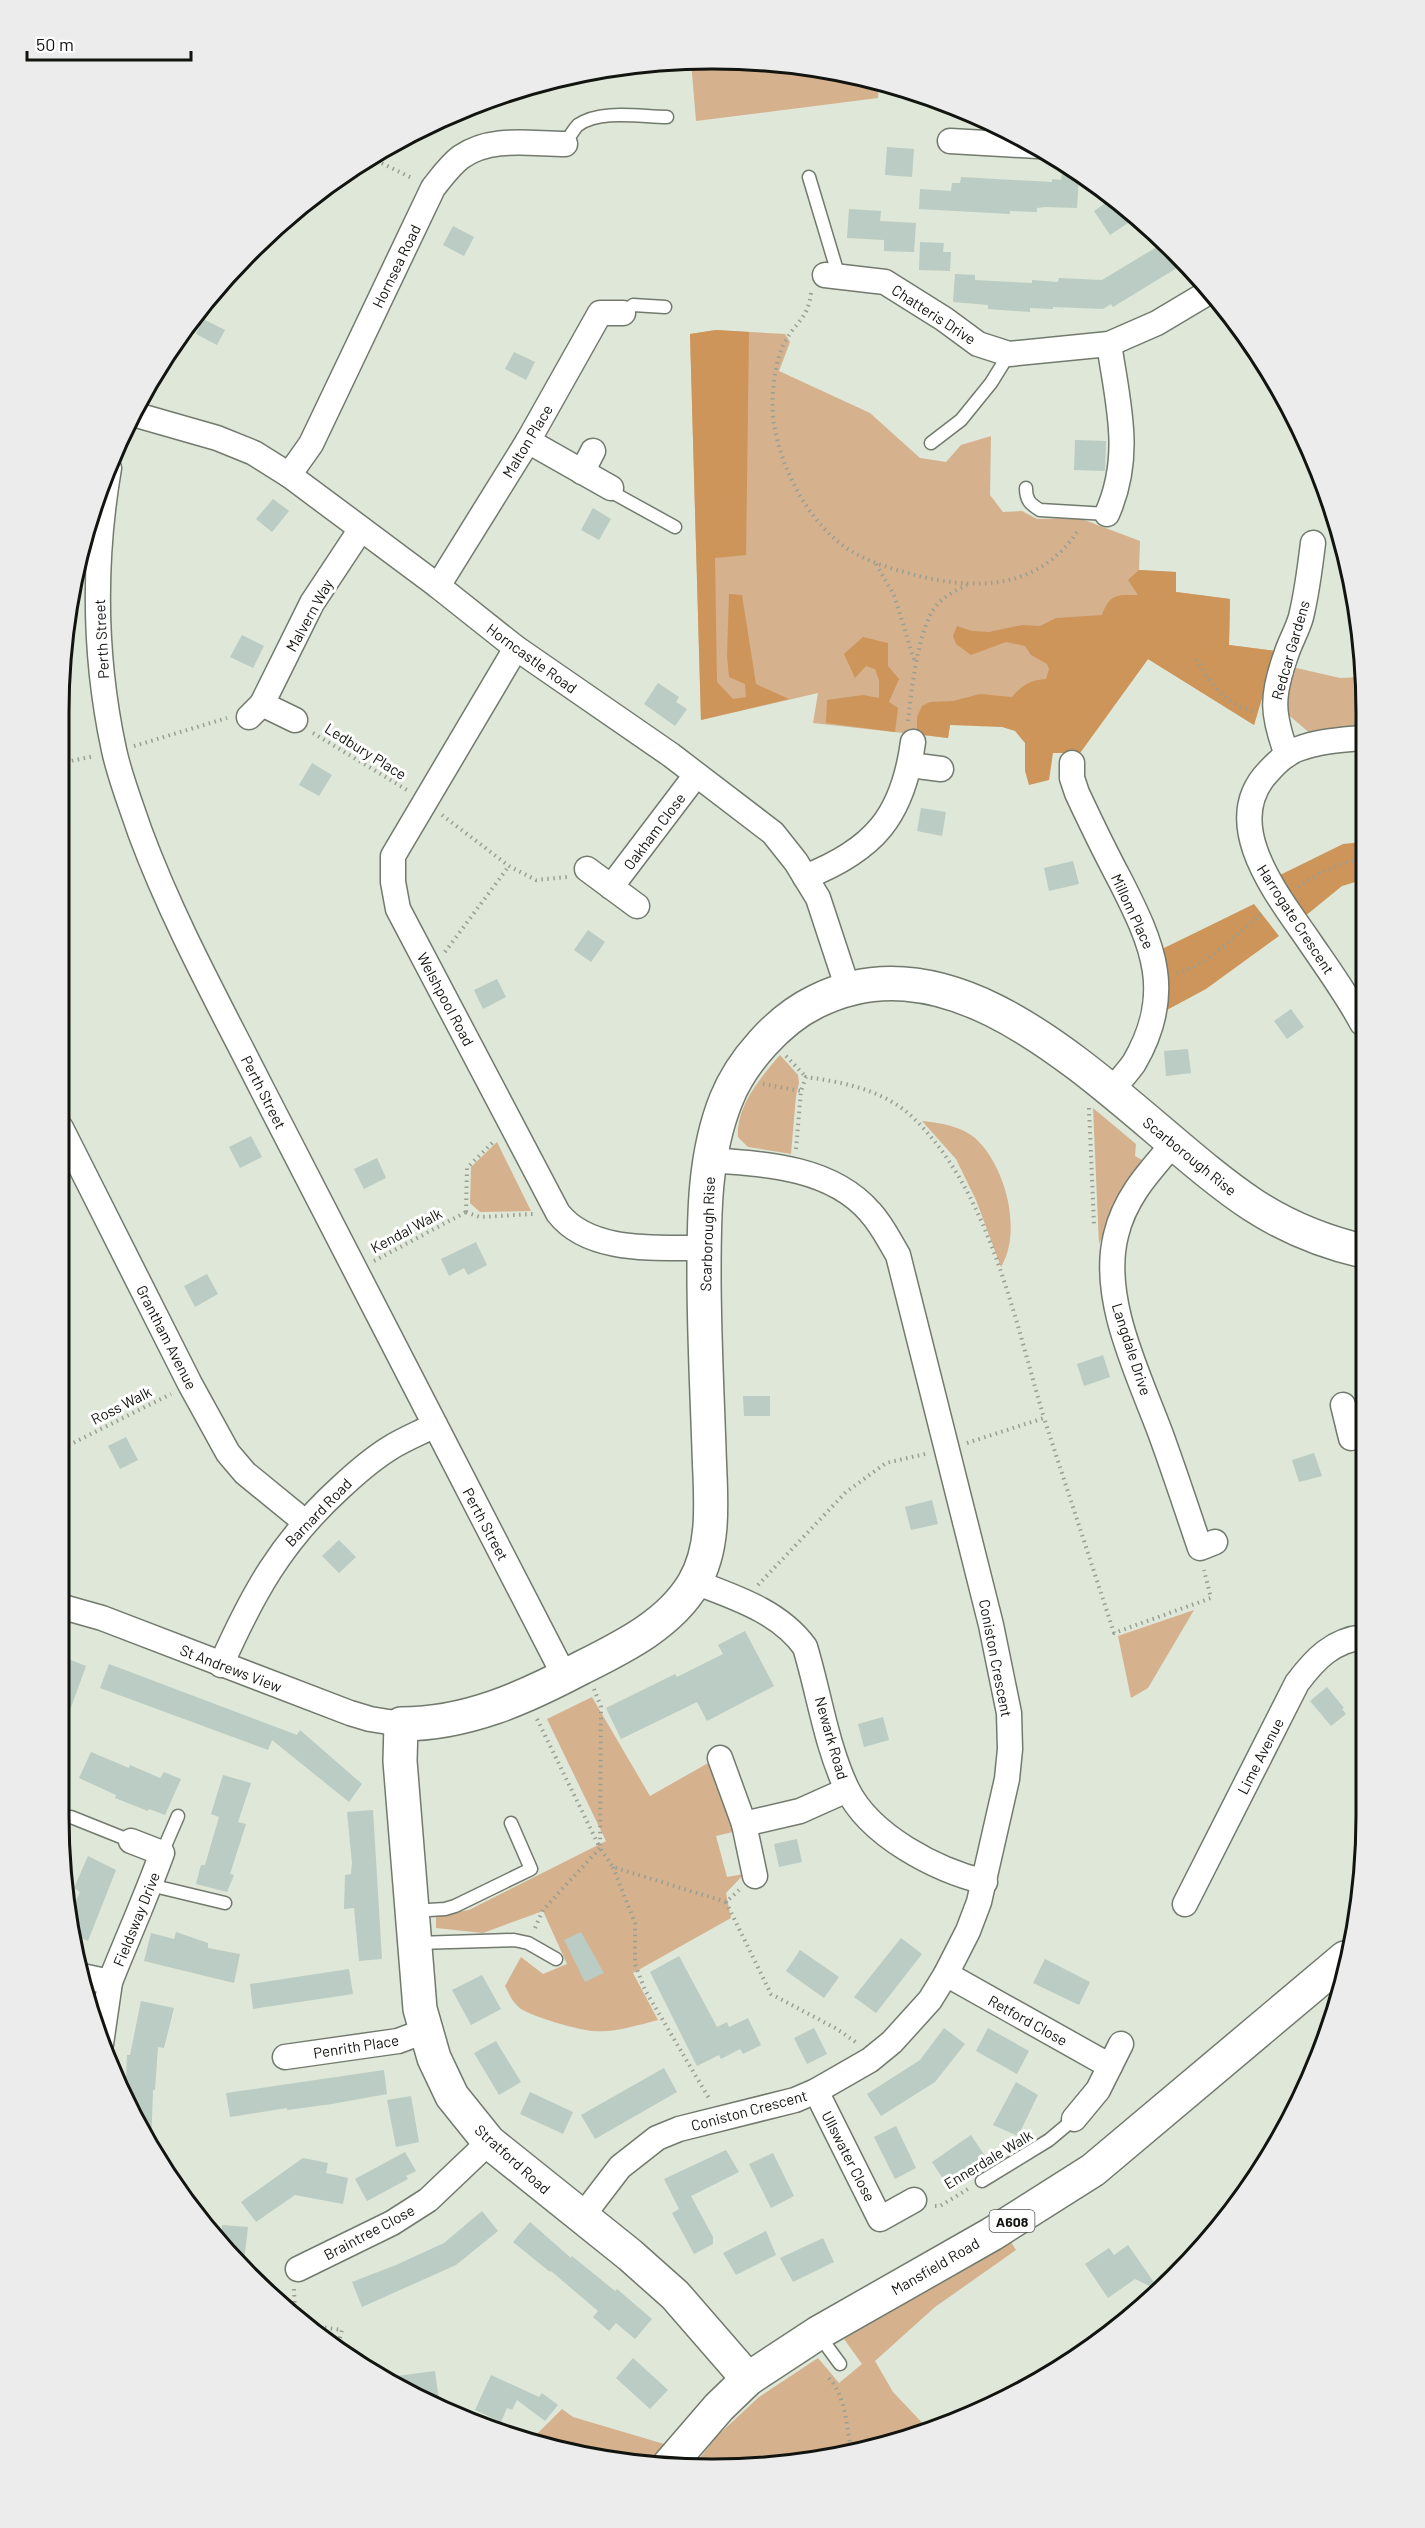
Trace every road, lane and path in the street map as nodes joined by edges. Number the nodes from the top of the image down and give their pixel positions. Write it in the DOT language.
graph roads {
  1 [pos="667,117"];
  2 [pos="950,141"];
  3 [pos="565,144"];
  4 [pos="1015,145"];
  5 [pos="379,162"];
  6 [pos="809,177"];
  7 [pos="433,188"];
  8 [pos="832,276"];
  9 [pos="1202,296"];
  10 [pos="665,307"];
  11 [pos="623,313"];
  12 [pos="1109,344"];
  13 [pos="1010,354"];
  14 [pos="141,416"];
  15 [pos="528,441"];
  16 [pos="931,443"];
  17 [pos="290,475"];
  18 [pos="611,488"];
  19 [pos="1026,488"];
  20 [pos="104,505"];
  21 [pos="1098,513"];
  22 [pos="675,526"];
  23 [pos="361,529"];
  24 [pos="1313,543"];
  25 [pos="876,564"];
  26 [pos="968,584"];
  27 [pos="438,586"];
  28 [pos="516,648"];
  29 [pos="1196,659"];
  30 [pos="916,666"];
  31 [pos="256,710"];
  32 [pos="1275,718"];
  33 [pos="295,720"];
  34 [pos="1356,738"];
  35 [pos="114,752"];
  36 [pos="911,754"];
  37 [pos="1287,755"];
  38 [pos="69,760"];
  39 [pos="1071,763"];
  40 [pos="941,769"];
  41 [pos="696,775"];
  42 [pos="424,801"];
  43 [pos="1356,859"];
  44 [pos="509,866"];
  45 [pos="587,869"];
  46 [pos="805,877"];
  47 [pos="611,887"];
  48 [pos="1280,898"];
  49 [pos="637,906"];
  50 [pos="428,964"];
  51 [pos="1156,980"];
  52 [pos="848,989"];
  53 [pos="1356,1012"];
  54 [pos="736,1080"];
  55 [pos="1099,1081"];
  56 [pos="801,1091"];
  57 [pos="512,1124"];
  58 [pos="69,1142"];
  59 [pos="1174,1143"];
  60 [pos="710,1160"];
  61 [pos="794,1169"];
  62 [pos="466,1212"];
  63 [pos="558,1213"];
  64 [pos="1094,1238"];
  65 [pos="704,1248"];
  66 [pos="1356,1249"];
  67 [pos="356,1270"];
  68 [pos="190,1384"];
  69 [pos="1343,1405"];
  70 [pos="1044,1418"];
  71 [pos="435,1425"];
  72 [pos="1356,1434"];
  73 [pos="69,1445"];
  74 [pos="947,1449"];
  75 [pos="305,1522"];
  76 [pos="1208,1545"];
  77 [pos="695,1582"];
  78 [pos="743,1600"];
  79 [pos="69,1608"];
  80 [pos="1356,1640"];
  81 [pos="221,1665"];
  82 [pos="575,1672"];
  83 [pos="526,1696"];
  84 [pos="400,1724"];
  85 [pos="720,1758"];
  86 [pos="847,1790"];
  87 [pos="178,1816"];
  88 [pos="71,1817"];
  89 [pos="511,1823"];
  90 [pos="744,1824"];
  91 [pos="131,1841"];
  92 [pos="600,1848"];
  93 [pos="162,1853"];
  94 [pos="613,1867"];
  95 [pos="755,1875"];
  96 [pos="985,1882"];
  97 [pos="150,1885"];
  98 [pos="726,1902"];
  99 [pos="225,1903"];
  100 [pos="1185,1904"];
  101 [pos="411,1911"];
  102 [pos="528,1942"];
  103 [pos="413,1943"];
  104 [pos="556,1959"];
  105 [pos="1339,1963"];
  106 [pos="946,1974"];
  107 [pos="90,1978"];
  108 [pos="110,1982"];
  109 [pos="104,2024"];
  110 [pos="425,2031"];
  111 [pos="1121,2044"];
  112 [pos="285,2057"];
  113 [pos="870,2060"];
  114 [pos="1110,2066"];
  115 [pos="816,2091"];
  116 [pos="721,2118"];
  117 [pos="1074,2120"];
  118 [pos="489,2142"];
  119 [pos="981,2181"];
  120 [pos="914,2200"];
  121 [pos="581,2218"];
  122 [pos="298,2269"];
  123 [pos="323,2327"];
  124 [pos="818,2333"];
  125 [pos="339,2340"];
  126 [pos="840,2364"];
  127 [pos="748,2379"];
  128 [pos="675,2458"];
  1 -- 3 [label="lane"];
  2 -- 4 [label="street"];
  3 -- 7 [label="street, Hornsea Road"];
  5 -- 7 [label="path"];
  6 -- 8 [label="lane"];
  7 -- 17 [label="street, Hornsea Road"];
  8 -- 13 [label="street, Chatteris Drive"];
  8 -- 25 [label="path"];
  9 -- 12 [label="street, Chatteris Drive"];
  10 -- 11 [label="lane"];
  11 -- 15 [label="street, Malton Place"];
  12 -- 13 [label="street, Chatteris Drive"];
  12 -- 21 [label="street"];
  13 -- 16 [label="lane"];
  14 -- 17 [label="street, Horncastle Road"];
  15 -- 18 [label="street"];
  15 -- 27 [label="street, Malton Place"];
  17 -- 23 [label="street, Horncastle Road"];
  18 -- 22 [label="lane"];
  19 -- 21 [label="lane"];
  20 -- 35 [label="street, Perth Street"];
  21 -- 26 [label="path"];
  23 -- 27 [label="street, Horncastle Road"];
  23 -- 31 [label="street, Malvern Way"];
  24 -- 32 [label="street, Redcar Gardens"];
  25 -- 26 [label="path"];
  25 -- 30 [label="path"];
  26 -- 30 [label="path"];
  27 -- 28 [label="street, Horncastle Road"];
  28 -- 41 [label="street, Horncastle Road"];
  28 -- 42 [label="street, Welshpool Road"];
  29 -- 32 [label="path"];
  30 -- 36 [label="path"];
  31 -- 33 [label="street"];
  31 -- 35 [label="path"];
  32 -- 37 [label="street, Redcar Gardens"];
  33 -- 42 [label="path, Ledbury Place"];
  34 -- 37 [label="street, Harrogate Crescent"];
  35 -- 38 [label="path"];
  35 -- 67 [label="street, Perth Street"];
  36 -- 40 [label="street"];
  36 -- 46 [label="street"];
  37 -- 48 [label="street, Harrogate Crescent"];
  39 -- 51 [label="street, Millom Place"];
  41 -- 46 [label="street, Horncastle Road"];
  41 -- 47 [label="street, Oakham Close"];
  42 -- 44 [label="path, Ledbury Place"];
  42 -- 50 [label="street, Welshpool Road"];
  43 -- 48 [label="path"];
  44 -- 45 [label="path, Ledbury Place"];
  44 -- 50 [label="path"];
  45 -- 47 [label="street"];
  46 -- 52 [label="street, Horncastle Road"];
  47 -- 49 [label="street"];
  48 -- 51 [label="path"];
  48 -- 53 [label="street, Harrogate Crescent"];
  50 -- 57 [label="street, Welshpool Road"];
  51 -- 55 [label="street, Millom Place"];
  52 -- 54 [label="street, Scarborough Rise"];
  52 -- 55 [label="street, Scarborough Rise"];
  54 -- 56 [label="path"];
  54 -- 60 [label="street, Scarborough Rise"];
  55 -- 59 [label="street, Scarborough Rise"];
  55 -- 64 [label="path"];
  56 -- 61 [label="path"];
  56 -- 70 [label="path"];
  57 -- 62 [label="path"];
  57 -- 63 [label="street, Welshpool Road"];
  58 -- 68 [label="street, Grantham Avenue"];
  59 -- 66 [label="street, Scarborough Rise"];
  59 -- 76 [label="street, Langdale Drive"];
  60 -- 61 [label="street, Coniston Crescent"];
  60 -- 65 [label="street, Scarborough Rise"];
  61 -- 74 [label="street, Coniston Crescent"];
  62 -- 63 [label="path"];
  62 -- 67 [label="path, Kendal Walk"];
  63 -- 65 [label="street, Welshpool Road"];
  65 -- 77 [label="street, Scarborough Rise"];
  67 -- 71 [label="street, Perth Street"];
  68 -- 73 [label="path, Ross Walk"];
  68 -- 75 [label="street, Grantham Avenue"];
  69 -- 72 [label="street"];
  70 -- 74 [label="path"];
  70 -- 76 [label="path"];
  71 -- 75 [label="street, Barnard Road"];
  71 -- 82 [label="street, Perth Street"];
  74 -- 78 [label="path"];
  74 -- 96 [label="street, Coniston Crescent"];
  75 -- 81 [label="street, Barnard Road"];
  77 -- 78 [label="street, Newark Road"];
  77 -- 82 [label="street, Scarborough Rise"];
  78 -- 86 [label="street, Newark Road"];
  79 -- 81 [label="street, St Andrews View"];
  80 -- 100 [label="street, Lime Avenue"];
  81 -- 84 [label="street, St Andrews View"];
  82 -- 83 [label="street, Scarborough Rise"];
  82 -- 92 [label="path"];
  83 -- 84 [label="street, Scarborough Rise"];
  83 -- 92 [label="path"];
  84 -- 101 [label="street, Stratford Road"];
  85 -- 90 [label="street"];
  86 -- 90 [label="street"];
  86 -- 96 [label="street, Newark Road"];
  87 -- 93 [label="lane"];
  88 -- 91 [label="lane"];
  89 -- 101 [label="lane"];
  90 -- 95 [label="street"];
  91 -- 93 [label="street, Fieldsway Drive"];
  92 -- 94 [label="path"];
  92 -- 102 [label="path"];
  93 -- 97 [label="street, Fieldsway Drive"];
  94 -- 98 [label="path"];
  94 -- 116 [label="path"];
  95 -- 98 [label="path"];
  96 -- 106 [label="street, Coniston Crescent"];
  97 -- 99 [label="lane"];
  97 -- 108 [label="street, Fieldsway Drive"];
  98 -- 113 [label="path"];
  101 -- 103 [label="street, Stratford Road"];
  102 -- 103 [label="lane"];
  102 -- 104 [label="lane"];
  103 -- 110 [label="street, Stratford Road"];
  105 -- 124 [label="street, Mansfield Road / A608"];
  106 -- 113 [label="street, Coniston Crescent"];
  106 -- 114 [label="street, Retford Close"];
  107 -- 108 [label="street, Fieldsway Drive"];
  108 -- 109 [label="street, Fieldsway Drive"];
  110 -- 112 [label="street, Penrith Place"];
  110 -- 118 [label="street, Stratford Road"];
  111 -- 114 [label="street"];
  113 -- 115 [label="street, Coniston Crescent"];
  114 -- 117 [label="street"];
  115 -- 116 [label="street, Coniston Crescent"];
  115 -- 120 [label="street, Ullswater Close"];
  116 -- 121 [label="street, Coniston Crescent"];
  117 -- 119 [label="lane, Ennerdale Walk"];
  118 -- 121 [label="street, Stratford Road"];
  118 -- 122 [label="street, Braintree Close"];
  119 -- 120 [label="path, Ennerdale Walk"];
  121 -- 127 [label="street, Stratford Road"];
  123 -- 125 [label="path"];
  124 -- 126 [label="lane"];
  124 -- 127 [label="street, Mansfield Road / A608"];
  127 -- 128 [label="street, Mansfield Road / A608"];
}
